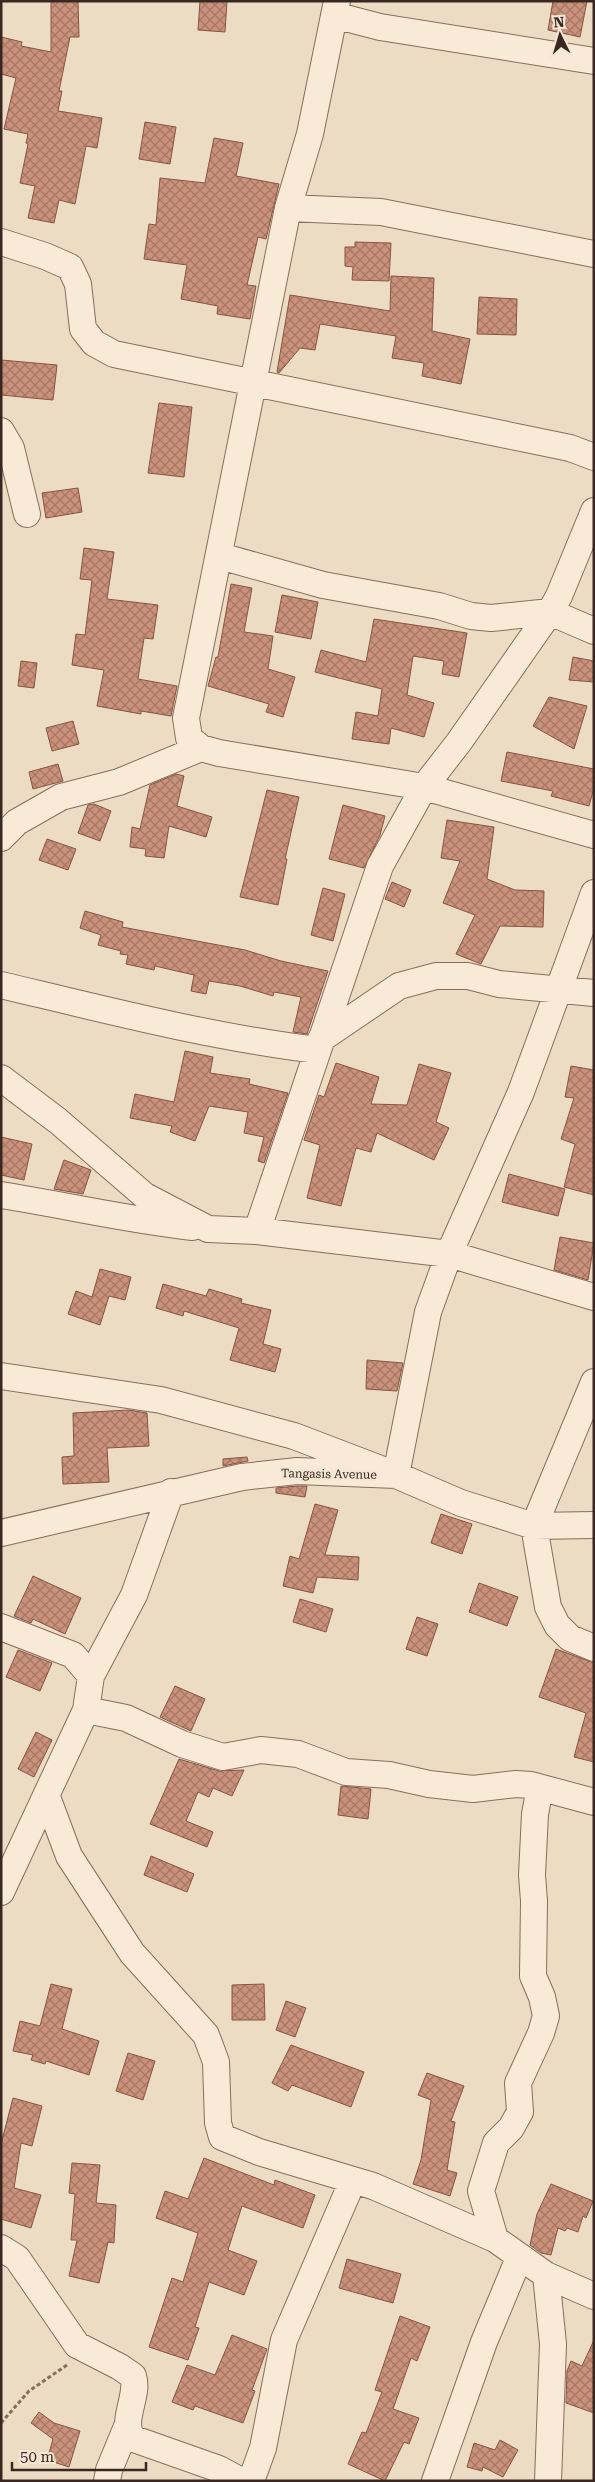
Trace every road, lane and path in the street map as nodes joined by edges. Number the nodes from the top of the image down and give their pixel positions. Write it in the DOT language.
graph roads {
  1 [pos="335,8"];
  2 [pos="594,61"];
  3 [pos="288,208"];
  4 [pos="1,242"];
  5 [pos="594,254"];
  6 [pos="252,383"];
  7 [pos="1,431"];
  8 [pos="594,457"];
  9 [pos="594,511"];
  10 [pos="27,514"];
  11 [pos="220,556"];
  12 [pos="550,612"];
  13 [pos="594,631"];
  14 [pos="202,748"];
  15 [pos="424,787"];
  16 [pos="594,835"];
  17 [pos="1,838"];
  18 [pos="594,893"];
  19 [pos="1,985"];
  20 [pos="559,988"];
  21 [pos="594,993"];
  22 [pos="319,1045"];
  23 [pos="1,1078"];
  24 [pos="1,1195"];
  25 [pos="208,1229"];
  26 [pos="258,1231"];
  27 [pos="449,1254"];
  28 [pos="594,1297"];
  29 [pos="1,1376"];
  30 [pos="594,1382"];
  31 [pos="396,1475"];
  32 [pos="171,1492"];
  33 [pos="594,1525"];
  34 [pos="534,1526"];
  35 [pos="1,1533"];
  36 [pos="1,1627"];
  37 [pos="594,1648"];
  38 [pos="91,1676"];
  39 [pos="86,1710"];
  40 [pos="540,1788"];
  41 [pos="47,1797"];
  42 [pos="594,1802"];
  43 [pos="3,1883"];
  44 [pos="353,2180"];
  45 [pos="495,2240"];
  46 [pos="1,2248"];
  47 [pos="519,2258"];
  48 [pos="546,2275"];
  49 [pos="594,2296"];
  50 [pos="93,2354"];
  51 [pos="1,2423"];
  52 [pos="128,2424"];
  53 [pos="107,2481"];
  54 [pos="241,2481"];
  55 [pos="251,2481"];
  56 [pos="435,2481"];
  57 [pos="548,2481"];
  1 -- 2 [label="street"];
  1 -- 3 [label="street"];
  3 -- 5 [label="street"];
  3 -- 6 [label="street"];
  4 -- 6 [label="street"];
  6 -- 8 [label="street"];
  6 -- 11 [label="street"];
  7 -- 10 [label="street"];
  9 -- 12 [label="street"];
  11 -- 12 [label="street"];
  11 -- 14 [label="street"];
  12 -- 13 [label="street"];
  12 -- 15 [label="street"];
  14 -- 15 [label="street"];
  14 -- 17 [label="street"];
  15 -- 16 [label="street"];
  15 -- 22 [label="street"];
  18 -- 20 [label="street"];
  19 -- 22 [label="street"];
  20 -- 21 [label="street"];
  20 -- 22 [label="street"];
  20 -- 27 [label="street"];
  22 -- 26 [label="street"];
  23 -- 25 [label="street"];
  24 -- 25 [label="street"];
  25 -- 26 [label="street"];
  26 -- 27 [label="street"];
  27 -- 28 [label="street"];
  27 -- 31 [label="street"];
  29 -- 31 [label="street"];
  30 -- 34 [label="street"];
  31 -- 32 [label="street, Tangasis Avenue"];
  31 -- 34 [label="street, Tangasis Avenue"];
  32 -- 35 [label="street, Tangasis Avenue"];
  32 -- 38 [label="street"];
  33 -- 34 [label="street, Tangasis Avenue"];
  34 -- 37 [label="street"];
  36 -- 38 [label="street"];
  38 -- 39 [label="street"];
  39 -- 40 [label="street"];
  39 -- 41 [label="street"];
  40 -- 42 [label="street"];
  40 -- 45 [label="street"];
  41 -- 43 [label="street"];
  41 -- 44 [label="street"];
  44 -- 45 [label="street"];
  44 -- 55 [label="street"];
  45 -- 47 [label="street"];
  46 -- 50 [label="street"];
  47 -- 48 [label="street"];
  47 -- 56 [label="street"];
  48 -- 49 [label="street"];
  48 -- 57 [label="street"];
  50 -- 51 [label="path"];
  50 -- 52 [label="street"];
  52 -- 53 [label="street"];
  52 -- 54 [label="street"];
}
